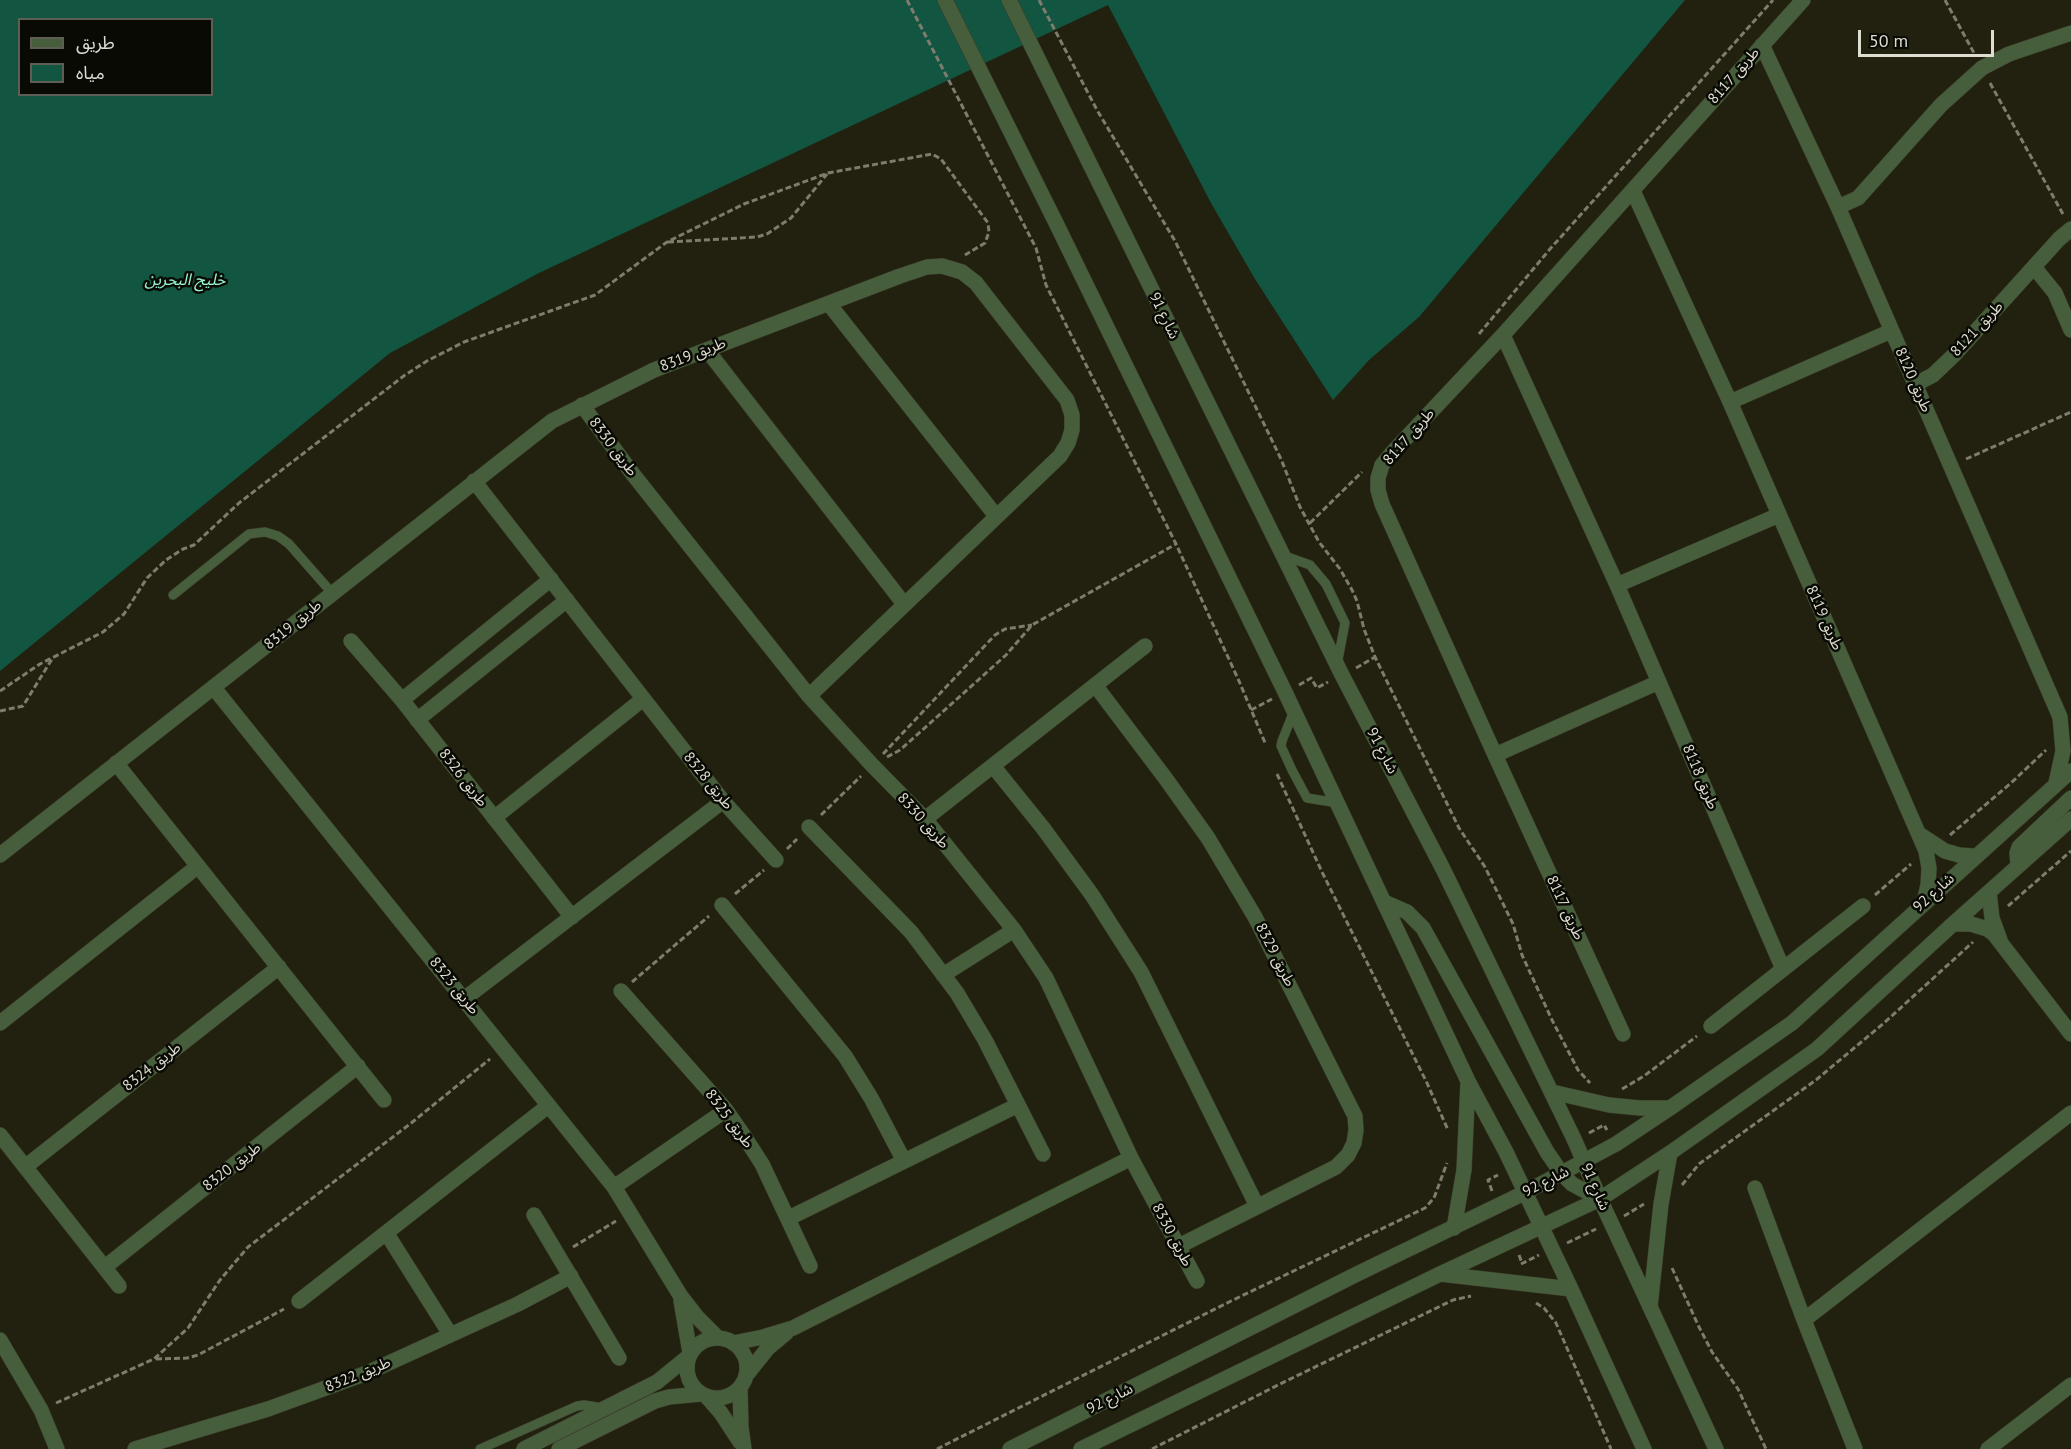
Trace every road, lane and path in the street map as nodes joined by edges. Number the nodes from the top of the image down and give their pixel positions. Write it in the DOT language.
graph roads {
  1 [pos="907,0"];
  2 [pos="945,0"];
  3 [pos="1009,0"];
  4 [pos="1039,0"];
  5 [pos="1773,0"];
  6 [pos="1803,0"];
  7 [pos="1945,0"];
  8 [pos="2071,33"];
  9 [pos="1762,45"];
  10 [pos="1982,68"];
  11 [pos="958,99"];
  12 [pos="828,173"];
  13 [pos="1633,191"];
  14 [pos="1838,207"];
  15 [pos="2068,223"];
  16 [pos="667,242"];
  17 [pos="942,266"];
  18 [pos="2034,267"];
  19 [pos="829,304"];
  20 [pos="2071,330"];
  21 [pos="1891,331"];
  22 [pos="1503,334"];
  23 [pos="1476,338"];
  24 [pos="707,350"];
  25 [pos="1914,385"];
  26 [pos="1730,402"];
  27 [pos="582,405"];
  28 [pos="2071,412"];
  29 [pos="1951,466"];
  30 [pos="1363,471"];
  31 [pos="474,481"];
  32 [pos="1779,515"];
  33 [pos="996,516"];
  34 [pos="1310,524"];
  35 [pos="1176,544"];
  36 [pos="1282,555"];
  37 [pos="551,579"];
  38 [pos="1617,585"];
  39 [pos="332,593"];
  40 [pos="173,596"];
  41 [pos="567,600"];
  42 [pos="904,604"];
  43 [pos="1032,625"];
  44 [pos="351,641"];
  45 [pos="1144,646"];
  46 [pos="53,657"];
  47 [pos="1375,657"];
  48 [pos="1340,670"];
  49 [pos="1659,682"];
  50 [pos="1095,685"];
  51 [pos="214,688"];
  52 [pos="0,691"];
  53 [pos="1286,692"];
  54 [pos="809,696"];
  55 [pos="644,699"];
  56 [pos="402,700"];
  57 [pos="1251,710"];
  58 [pos="0,711"];
  59 [pos="1294,711"];
  60 [pos="417,720"];
  61 [pos="2067,732"];
  62 [pos="1495,755"];
  63 [pos="116,763"];
  64 [pos="872,765"];
  65 [pos="993,766"];
  66 [pos="2071,771"];
  67 [pos="2056,783"];
  68 [pos="2071,798"];
  69 [pos="723,801"];
  70 [pos="1338,803"];
  71 [pos="494,818"];
  72 [pos="925,819"];
  73 [pos="2071,819"];
  74 [pos="809,827"];
  75 [pos="1931,849"];
  76 [pos="2071,851"];
  77 [pos="0,855"];
  78 [pos="1974,856"];
  79 [pos="776,860"];
  80 [pos="198,866"];
  81 [pos="2018,866"];
  82 [pos="1989,892"];
  83 [pos="1384,902"];
  84 [pos="1924,902"];
  85 [pos="722,905"];
  86 [pos="1863,906"];
  87 [pos="572,917"];
  88 [pos="1953,924"];
  89 [pos="1989,924"];
  90 [pos="1014,930"];
  91 [pos="279,967"];
  92 [pos="1783,969"];
  93 [pos="943,975"];
  94 [pos="621,991"];
  95 [pos="464,999"];
  96 [pos="0,1023"];
  97 [pos="1711,1026"];
  98 [pos="1623,1034"];
  99 [pos="2071,1034"];
  100 [pos="503,1048"];
  101 [pos="358,1066"];
  102 [pos="1468,1081"];
  103 [pos="1591,1083"];
  104 [pos="1617,1090"];
  105 [pos="1552,1092"];
  106 [pos="384,1100"];
  107 [pos="1018,1105"];
  108 [pos="548,1106"];
  109 [pos="1671,1108"];
  110 [pos="726,1110"];
  111 [pos="2068,1120"];
  112 [pos="0,1135"];
  113 [pos="1670,1153"];
  114 [pos="1043,1154"];
  115 [pos="1131,1158"];
  116 [pos="904,1161"];
  117 [pos="1584,1162"];
  118 [pos="25,1167"];
  119 [pos="1562,1174"];
  120 [pos="614,1187"];
  121 [pos="1681,1187"];
  122 [pos="1755,1188"];
  123 [pos="1524,1193"];
  124 [pos="1600,1199"];
  125 [pos="1257,1206"];
  126 [pos="631,1213"];
  127 [pos="534,1215"];
  128 [pos="789,1218"];
  129 [pos="1541,1226"];
  130 [pos="1454,1228"];
  131 [pos="387,1234"];
  132 [pos="1179,1246"];
  133 [pos="559,1255"];
  134 [pos="1671,1265"];
  135 [pos="810,1266"];
  136 [pos="105,1267"];
  137 [pos="1440,1274"];
  138 [pos="571,1276"];
  139 [pos="1197,1281"];
  140 [pos="119,1286"];
  141 [pos="1571,1289"];
  142 [pos="680,1295"];
  143 [pos="1478,1296"];
  144 [pos="1529,1299"];
  145 [pos="299,1301"];
  146 [pos="1650,1307"];
  147 [pos="1804,1320"];
  148 [pos="793,1328"];
  149 [pos="450,1334"];
  150 [pos="718,1338"];
  151 [pos="733,1342"];
  152 [pos="2,1345"];
  153 [pos="690,1354"];
  154 [pos="619,1358"];
  155 [pos="154,1359"];
  156 [pos="748,1373"];
  157 [pos="2071,1385"];
  158 [pos="740,1388"];
  159 [pos="705,1396"];
  160 [pos="606,1409"];
  161 [pos="41,1410"];
  162 [pos="744,1448"];
  163 [pos="57,1449"];
  164 [pos="135,1449"];
  165 [pos="480,1449"];
  166 [pos="524,1449"];
  167 [pos="559,1449"];
  168 [pos="1011,1449"];
  169 [pos="1082,1449"];
  170 [pos="1152,1449"];
  171 [pos="1611,1449"];
  172 [pos="1644,1449"];
  173 [pos="1716,1449"];
  174 [pos="1766,1449"];
  175 [pos="1855,1449"];
  176 [pos="1988,1449"];
  1 -- 11 [label="path"];
  2 -- 53 [label="street"];
  3 -- 36 [label="street, شارع 91"];
  4 -- 34 [label="path"];
  5 -- 23 [label="path"];
  6 -- 9 [label="street, طريق 8117"];
  7 -- 10 [label="path"];
  8 -- 10 [label="street"];
  9 -- 13 [label="street, طريق 8117"];
  9 -- 14 [label="street, طريق 8120"];
  10 -- 14 [label="street"];
  10 -- 15 [label="path"];
  12 -- 16 [label="path"];
  12 -- 16 [label="path"];
  12 -- 17 [label="path"];
  13 -- 22 [label="street, طريق 8117"];
  13 -- 26 [label="street, طريق 8119"];
  14 -- 21 [label="street, طريق 8120"];
  15 -- 18 [label="street, طريق 8121"];
  16 -- 46 [label="path"];
  17 -- 19 [label="street, طريق 8319"];
  17 -- 33 [label="street"];
  18 -- 20 [label="street"];
  18 -- 25 [label="street, طريق 8121"];
  19 -- 24 [label="street, طريق 8319"];
  19 -- 33 [label="street"];
  21 -- 25 [label="street, طريق 8120"];
  21 -- 26 [label="street"];
  22 -- 38 [label="street, طريق 8118"];
  22 -- 62 [label="street, طريق 8117"];
  24 -- 27 [label="street, طريق 8319"];
  24 -- 42 [label="street"];
  25 -- 29 [label="street, طريق 8120"];
  26 -- 32 [label="street, طريق 8119"];
  27 -- 31 [label="street, طريق 8319"];
  27 -- 54 [label="street, طريق 8330"];
  28 -- 29 [label="path"];
  29 -- 61 [label="street, طريق 8120"];
  30 -- 34 [label="path"];
  31 -- 37 [label="street, طريق 8328"];
  31 -- 39 [label="street, طريق 8319"];
  32 -- 38 [label="street"];
  32 -- 75 [label="street, طريق 8119"];
  33 -- 42 [label="street"];
  34 -- 47 [label="path"];
  35 -- 43 [label="path"];
  36 -- 48 [label="street, شارع 91"];
  36 -- 48 [label="lane"];
  37 -- 41 [label="street, طريق 8328"];
  37 -- 56 [label="street"];
  38 -- 49 [label="street, طريق 8118"];
  39 -- 40 [label="lane"];
  39 -- 51 [label="street, طريق 8319"];
  41 -- 55 [label="street, طريق 8328"];
  41 -- 60 [label="street"];
  42 -- 54 [label="street"];
  43 -- 64 [label="path"];
  43 -- 64 [label="path"];
  44 -- 56 [label="street, طريق 8326"];
  45 -- 50 [label="street"];
  46 -- 52 [label="path"];
  46 -- 58 [label="path"];
  47 -- 48 [label="path"];
  47 -- 103 [label="path"];
  48 -- 53 [label="path"];
  48 -- 105 [label="street, شارع 91"];
  49 -- 62 [label="street"];
  49 -- 92 [label="street, طريق 8118"];
  50 -- 65 [label="street"];
  50 -- 125 [label="street, طريق 8329"];
  51 -- 63 [label="street, طريق 8319"];
  51 -- 95 [label="street, طريق 8323"];
  53 -- 57 [label="path"];
  53 -- 59 [label="street"];
  54 -- 64 [label="street, طريق 8330"];
  55 -- 69 [label="street, طريق 8328"];
  55 -- 71 [label="street"];
  56 -- 60 [label="street, طريق 8326"];
  59 -- 70 [label="street"];
  59 -- 70 [label="lane"];
  60 -- 71 [label="street, طريق 8326"];
  61 -- 67 [label="street"];
  61 -- 75 [label="path"];
  62 -- 98 [label="street, طريق 8117"];
  63 -- 77 [label="street, طريق 8319"];
  63 -- 80 [label="street"];
  64 -- 72 [label="street, طريق 8330"];
  64 -- 74 [label="path"];
  65 -- 72 [label="street"];
  65 -- 125 [label="street"];
  66 -- 67 [label="street, شارع 92"];
  67 -- 78 [label="street, شارع 92"];
  68 -- 81 [label="street"];
  69 -- 79 [label="street, طريق 8328"];
  69 -- 87 [label="street"];
  70 -- 83 [label="street"];
  71 -- 87 [label="street, طريق 8326"];
  72 -- 90 [label="street, طريق 8330"];
  73 -- 81 [label="street"];
  74 -- 79 [label="path"];
  74 -- 93 [label="street"];
  75 -- 78 [label="street"];
  75 -- 84 [label="street, طريق 8119"];
  75 -- 86 [label="path"];
  76 -- 89 [label="path"];
  78 -- 84 [label="street, شارع 92"];
  79 -- 85 [label="path"];
  80 -- 91 [label="street"];
  80 -- 96 [label="street"];
  81 -- 82 [label="street"];
  82 -- 88 [label="street"];
  82 -- 89 [label="street"];
  83 -- 102 [label="street"];
  83 -- 119 [label="street"];
  84 -- 109 [label="street, شارع 92"];
  85 -- 94 [label="path"];
  85 -- 116 [label="street"];
  86 -- 92 [label="street"];
  87 -- 95 [label="street"];
  88 -- 89 [label="street"];
  88 -- 113 [label="street"];
  89 -- 99 [label="street"];
  89 -- 121 [label="path"];
  90 -- 93 [label="street"];
  90 -- 115 [label="street, طريق 8330"];
  91 -- 101 [label="street"];
  91 -- 118 [label="street, طريق 8324"];
  92 -- 97 [label="street"];
  93 -- 107 [label="street"];
  94 -- 110 [label="street, طريق 8325"];
  95 -- 100 [label="street, طريق 8323"];
  97 -- 104 [label="path"];
  100 -- 108 [label="street, طريق 8323"];
  100 -- 155 [label="path"];
  101 -- 106 [label="street"];
  101 -- 136 [label="street, طريق 8320"];
  102 -- 123 [label="street"];
  102 -- 130 [label="street"];
  105 -- 109 [label="street"];
  105 -- 117 [label="street, شارع 91"];
  107 -- 114 [label="street"];
  107 -- 116 [label="street"];
  108 -- 120 [label="street, طريق 8323"];
  108 -- 131 [label="street"];
  109 -- 117 [label="street, شارع 92"];
  110 -- 120 [label="street"];
  110 -- 128 [label="street, طريق 8325"];
  111 -- 147 [label="street"];
  112 -- 118 [label="street"];
  113 -- 124 [label="street"];
  113 -- 146 [label="street"];
  115 -- 132 [label="street, طريق 8330"];
  115 -- 148 [label="street"];
  116 -- 128 [label="street"];
  117 -- 119 [label="street, شارع 92"];
  117 -- 124 [label="street, شارع 91"];
  118 -- 136 [label="street"];
  119 -- 123 [label="street, شارع 92"];
  119 -- 124 [label="street"];
  120 -- 126 [label="street, طريق 8323"];
  122 -- 147 [label="street"];
  123 -- 129 [label="street"];
  123 -- 130 [label="street, شارع 92"];
  124 -- 129 [label="street"];
  124 -- 146 [label="street, شارع 91"];
  125 -- 132 [label="street, طريق 8329"];
  126 -- 133 [label="path"];
  126 -- 142 [label="street, طريق 8323"];
  127 -- 133 [label="street"];
  128 -- 135 [label="street, طريق 8325"];
  129 -- 137 [label="street"];
  129 -- 141 [label="street"];
  130 -- 168 [label="street, شارع 92"];
  131 -- 145 [label="street"];
  131 -- 149 [label="street"];
  132 -- 139 [label="street, طريق 8330"];
  133 -- 138 [label="street"];
  134 -- 174 [label="path"];
  136 -- 140 [label="street"];
  137 -- 141 [label="street"];
  137 -- 169 [label="street"];
  138 -- 149 [label="street, طريق 8322"];
  138 -- 154 [label="street"];
  141 -- 172 [label="street"];
  142 -- 150 [label="street, طريق 8323"];
  142 -- 153 [label="street, طريق 8323"];
  143 -- 170 [label="path"];
  144 -- 171 [label="path"];
  145 -- 155 [label="path"];
  146 -- 173 [label="street, شارع 91"];
  147 -- 175 [label="street"];
  148 -- 151 [label="street"];
  148 -- 156 [label="street"];
  149 -- 164 [label="street, طريق 8322"];
  150 -- 151 [label="street"];
  150 -- 153 [label="street"];
  151 -- 156 [label="street"];
  152 -- 161 [label="street"];
  153 -- 159 [label="street"];
  153 -- 160 [label="street"];
  155 -- 161 [label="path"];
  156 -- 158 [label="street"];
  157 -- 176 [label="street"];
  158 -- 159 [label="street"];
  158 -- 162 [label="street"];
  159 -- 162 [label="street"];
  159 -- 167 [label="street"];
  160 -- 165 [label="lane"];
  160 -- 166 [label="street"];
  161 -- 163 [label="street"];
}
